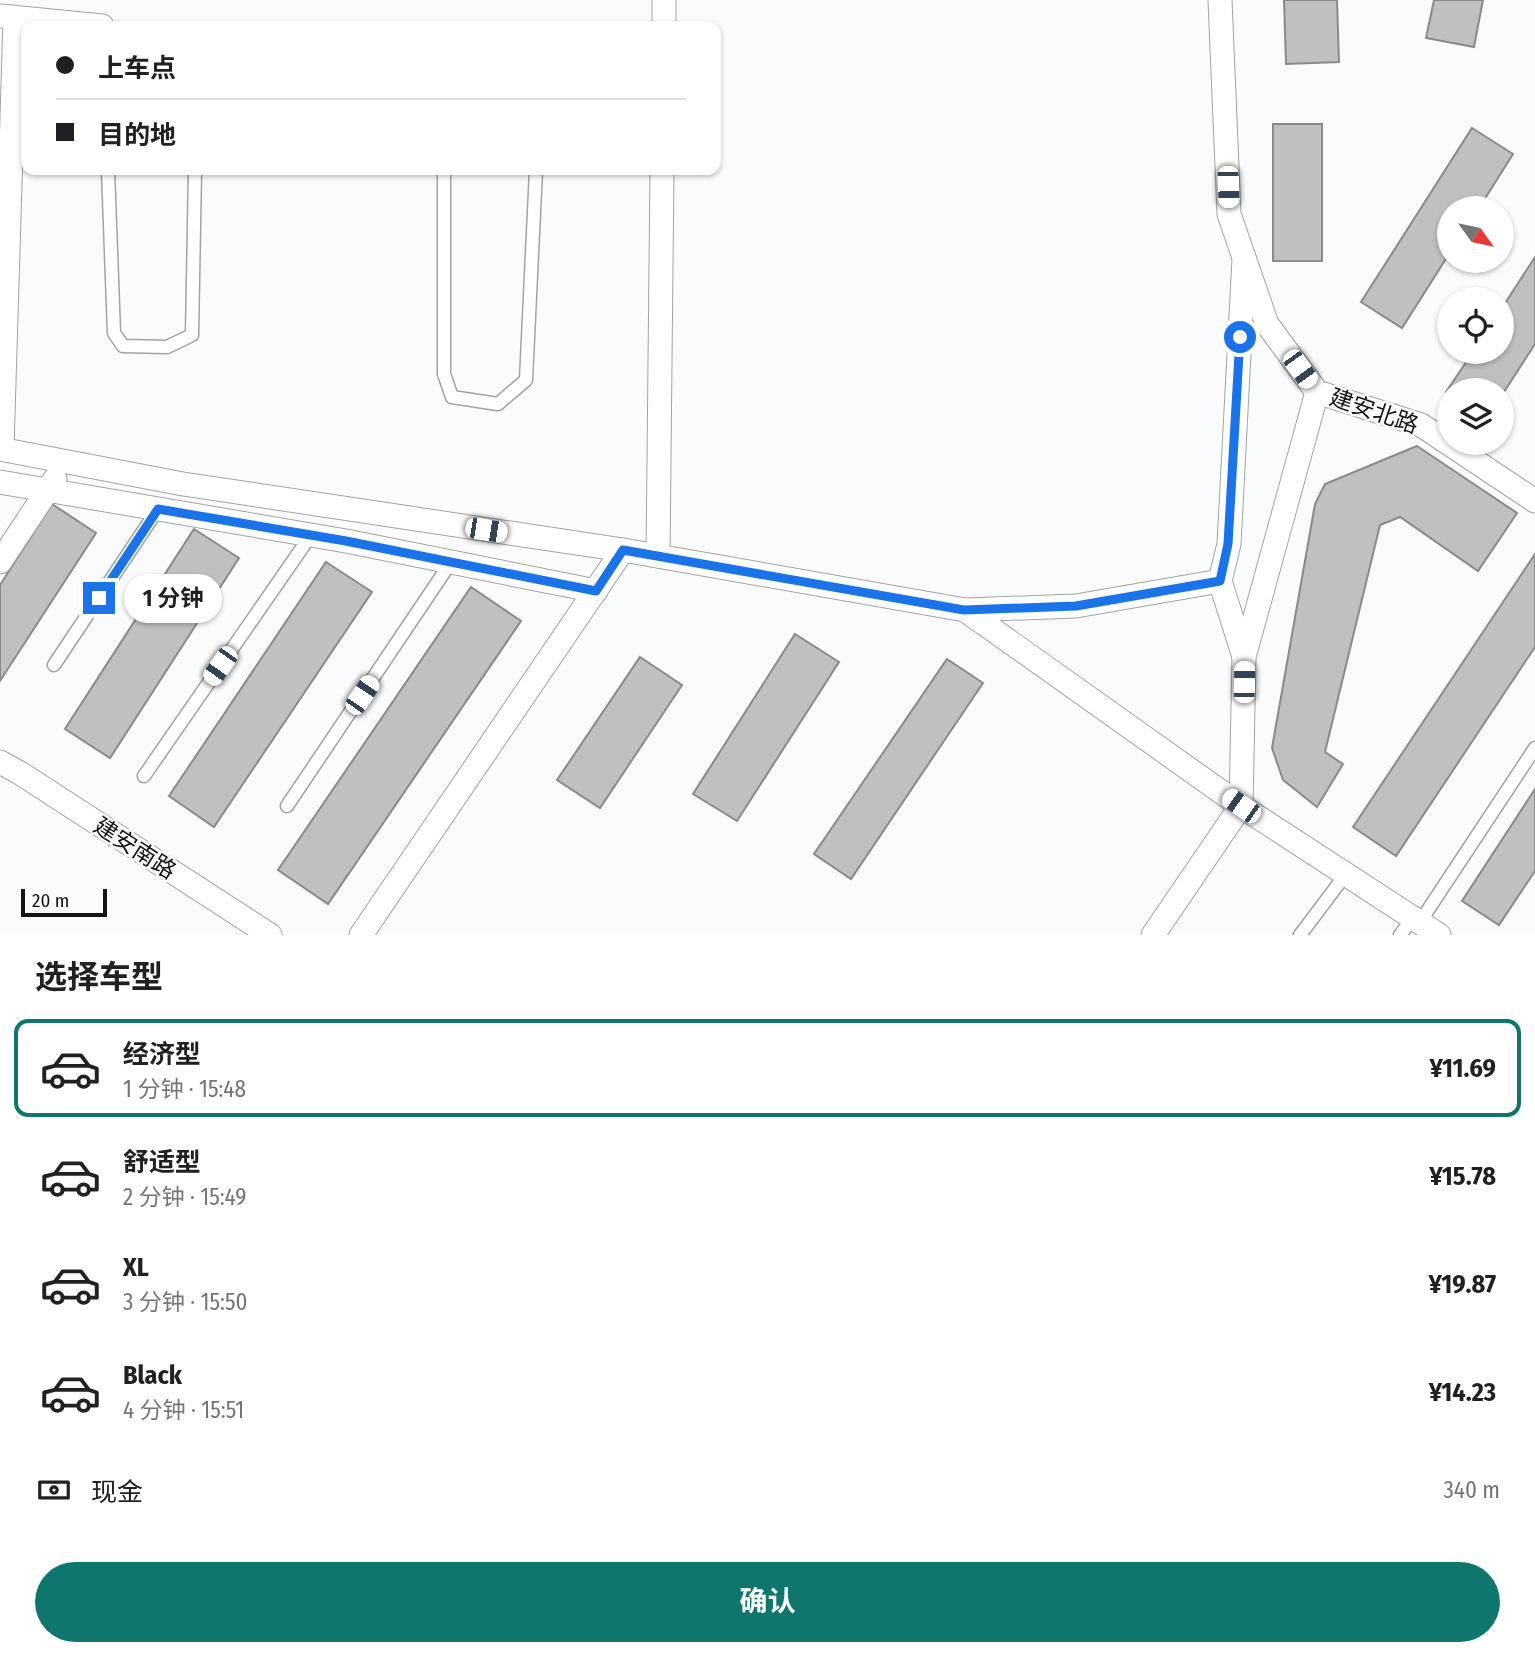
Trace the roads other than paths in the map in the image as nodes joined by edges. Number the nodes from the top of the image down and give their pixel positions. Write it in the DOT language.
graph roads {
  1 [pos="664,0"];
  2 [pos="1220,0"];
  3 [pos="8,17"];
  4 [pos="50,21"];
  5 [pos="664,21"];
  6 [pos="108,175"];
  7 [pos="195,175"];
  8 [pos="444,175"];
  9 [pos="536,175"];
  10 [pos="662,175"];
  11 [pos="1244,259"];
  12 [pos="1317,391"];
  13 [pos="1,449"];
  14 [pos="66,461"];
  15 [pos="0,482"];
  16 [pos="47,490"];
  17 [pos="1535,501"];
  18 [pos="158,509"];
  19 [pos="311,535"];
  20 [pos="623,550"];
  21 [pos="658,556"];
  22 [pos="0,562"];
  23 [pos="451,562"];
  24 [pos="1220,581"];
  25 [pos="596,591"];
  26 [pos="964,610"];
  27 [pos="1244,657"];
  28 [pos="54,665"];
  29 [pos="1535,748"];
  30 [pos="0,762"];
  31 [pos="145,776"];
  32 [pos="287,806"];
  33 [pos="1241,806"];
  34 [pos="1346,874"];
  35 [pos="1411,925"];
  36 [pos="264,934"];
  37 [pos="361,935"];
  38 [pos="1153,935"];
  39 [pos="1300,935"];
  40 [pos="1439,935"];
  1 -- 5 [label="street"];
  2 -- 11 [label="street"];
  3 -- 4 [label="street"];
  3 -- 13 [label="street"];
  6 -- 7 [label="lane"];
  8 -- 9 [label="lane"];
  10 -- 21 [label="street"];
  11 -- 12 [label="street"];
  11 -- 24 [label="street"];
  12 -- 17 [label="street, 建安北路"];
  12 -- 27 [label="street"];
  13 -- 14 [label="street"];
  14 -- 16 [label="street"];
  14 -- 20 [label="street"];
  15 -- 16 [label="street"];
  16 -- 18 [label="street"];
  16 -- 22 [label="street"];
  18 -- 19 [label="street"];
  18 -- 28 [label="lane"];
  19 -- 23 [label="street"];
  19 -- 31 [label="lane"];
  20 -- 21 [label="street"];
  20 -- 25 [label="street"];
  21 -- 26 [label="street"];
  23 -- 25 [label="street"];
  23 -- 32 [label="lane"];
  24 -- 26 [label="street"];
  24 -- 27 [label="street"];
  25 -- 37 [label="street"];
  26 -- 33 [label="street"];
  27 -- 33 [label="street"];
  29 -- 35 [label="lane"];
  30 -- 36 [label="street, 建安南路"];
  33 -- 34 [label="street"];
  33 -- 38 [label="street"];
  34 -- 35 [label="street"];
  34 -- 39 [label="lane"];
  35 -- 40 [label="street"];
}
